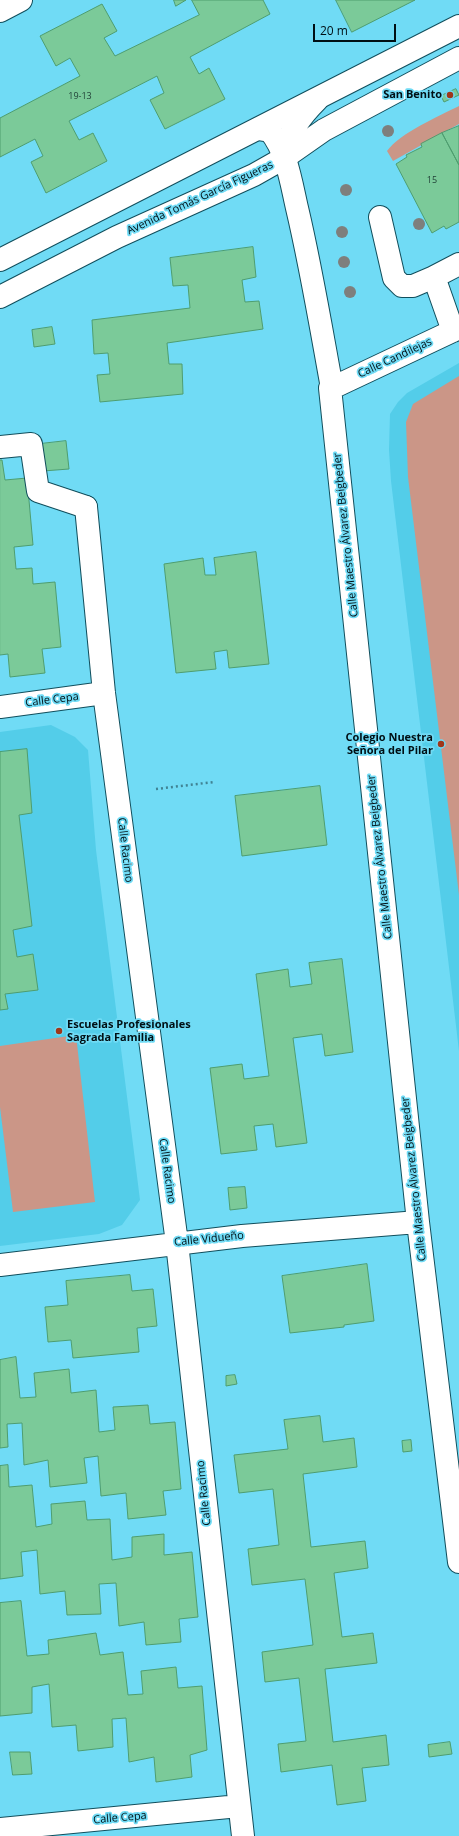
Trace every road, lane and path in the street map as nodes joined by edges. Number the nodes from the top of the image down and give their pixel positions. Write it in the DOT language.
graph roads {
  1 [pos="21,0"];
  2 [pos="0,11"];
  3 [pos="459,26"];
  4 [pos="459,58"];
  5 [pos="317,100"];
  6 [pos="258,129"];
  7 [pos="284,158"];
  8 [pos="380,217"];
  9 [pos="0,260"];
  10 [pos="459,264"];
  11 [pos="434,277"];
  12 [pos="0,297"];
  13 [pos="456,329"];
  14 [pos="332,388"];
  15 [pos="0,447"];
  16 [pos="104,693"];
  17 [pos="0,707"];
  18 [pos="214,782"];
  19 [pos="156,789"];
  20 [pos="418,1222"];
  21 [pos="177,1243"];
  22 [pos="0,1265"];
  23 [pos="459,1562"];
  24 [pos="239,1806"];
  25 [pos="0,1829"];
  26 [pos="243,1836"];
  1 -- 2 [label="street"];
  3 -- 5 [label="street"];
  4 -- 7 [label="street, Avenida Tomás García Figueras"];
  5 -- 6 [label="street"];
  5 -- 7 [label="street"];
  6 -- 7 [label="street, Calle Maestro Álvarez Beigbeder"];
  6 -- 9 [label="street"];
  7 -- 12 [label="street, Avenida Tomás García Figueras"];
  7 -- 14 [label="street, Calle Maestro Álvarez Beigbeder"];
  8 -- 11 [label="street"];
  10 -- 11 [label="street"];
  11 -- 13 [label="street"];
  13 -- 14 [label="street, Calle Candilejas"];
  14 -- 20 [label="street, Calle Maestro Álvarez Beigbeder"];
  15 -- 16 [label="street, Calle Racimo"];
  16 -- 17 [label="street, Calle Cepa"];
  16 -- 21 [label="street, Calle Racimo"];
  18 -- 19 [label="path"];
  20 -- 21 [label="street, Calle Vidueño"];
  20 -- 23 [label="street, Calle Maestro Álvarez Beigbeder"];
  21 -- 22 [label="street, Calle Vidueño"];
  21 -- 24 [label="street, Calle Racimo"];
  24 -- 25 [label="street, Calle Cepa"];
  24 -- 26 [label="street, Calle Racimo"];
}
